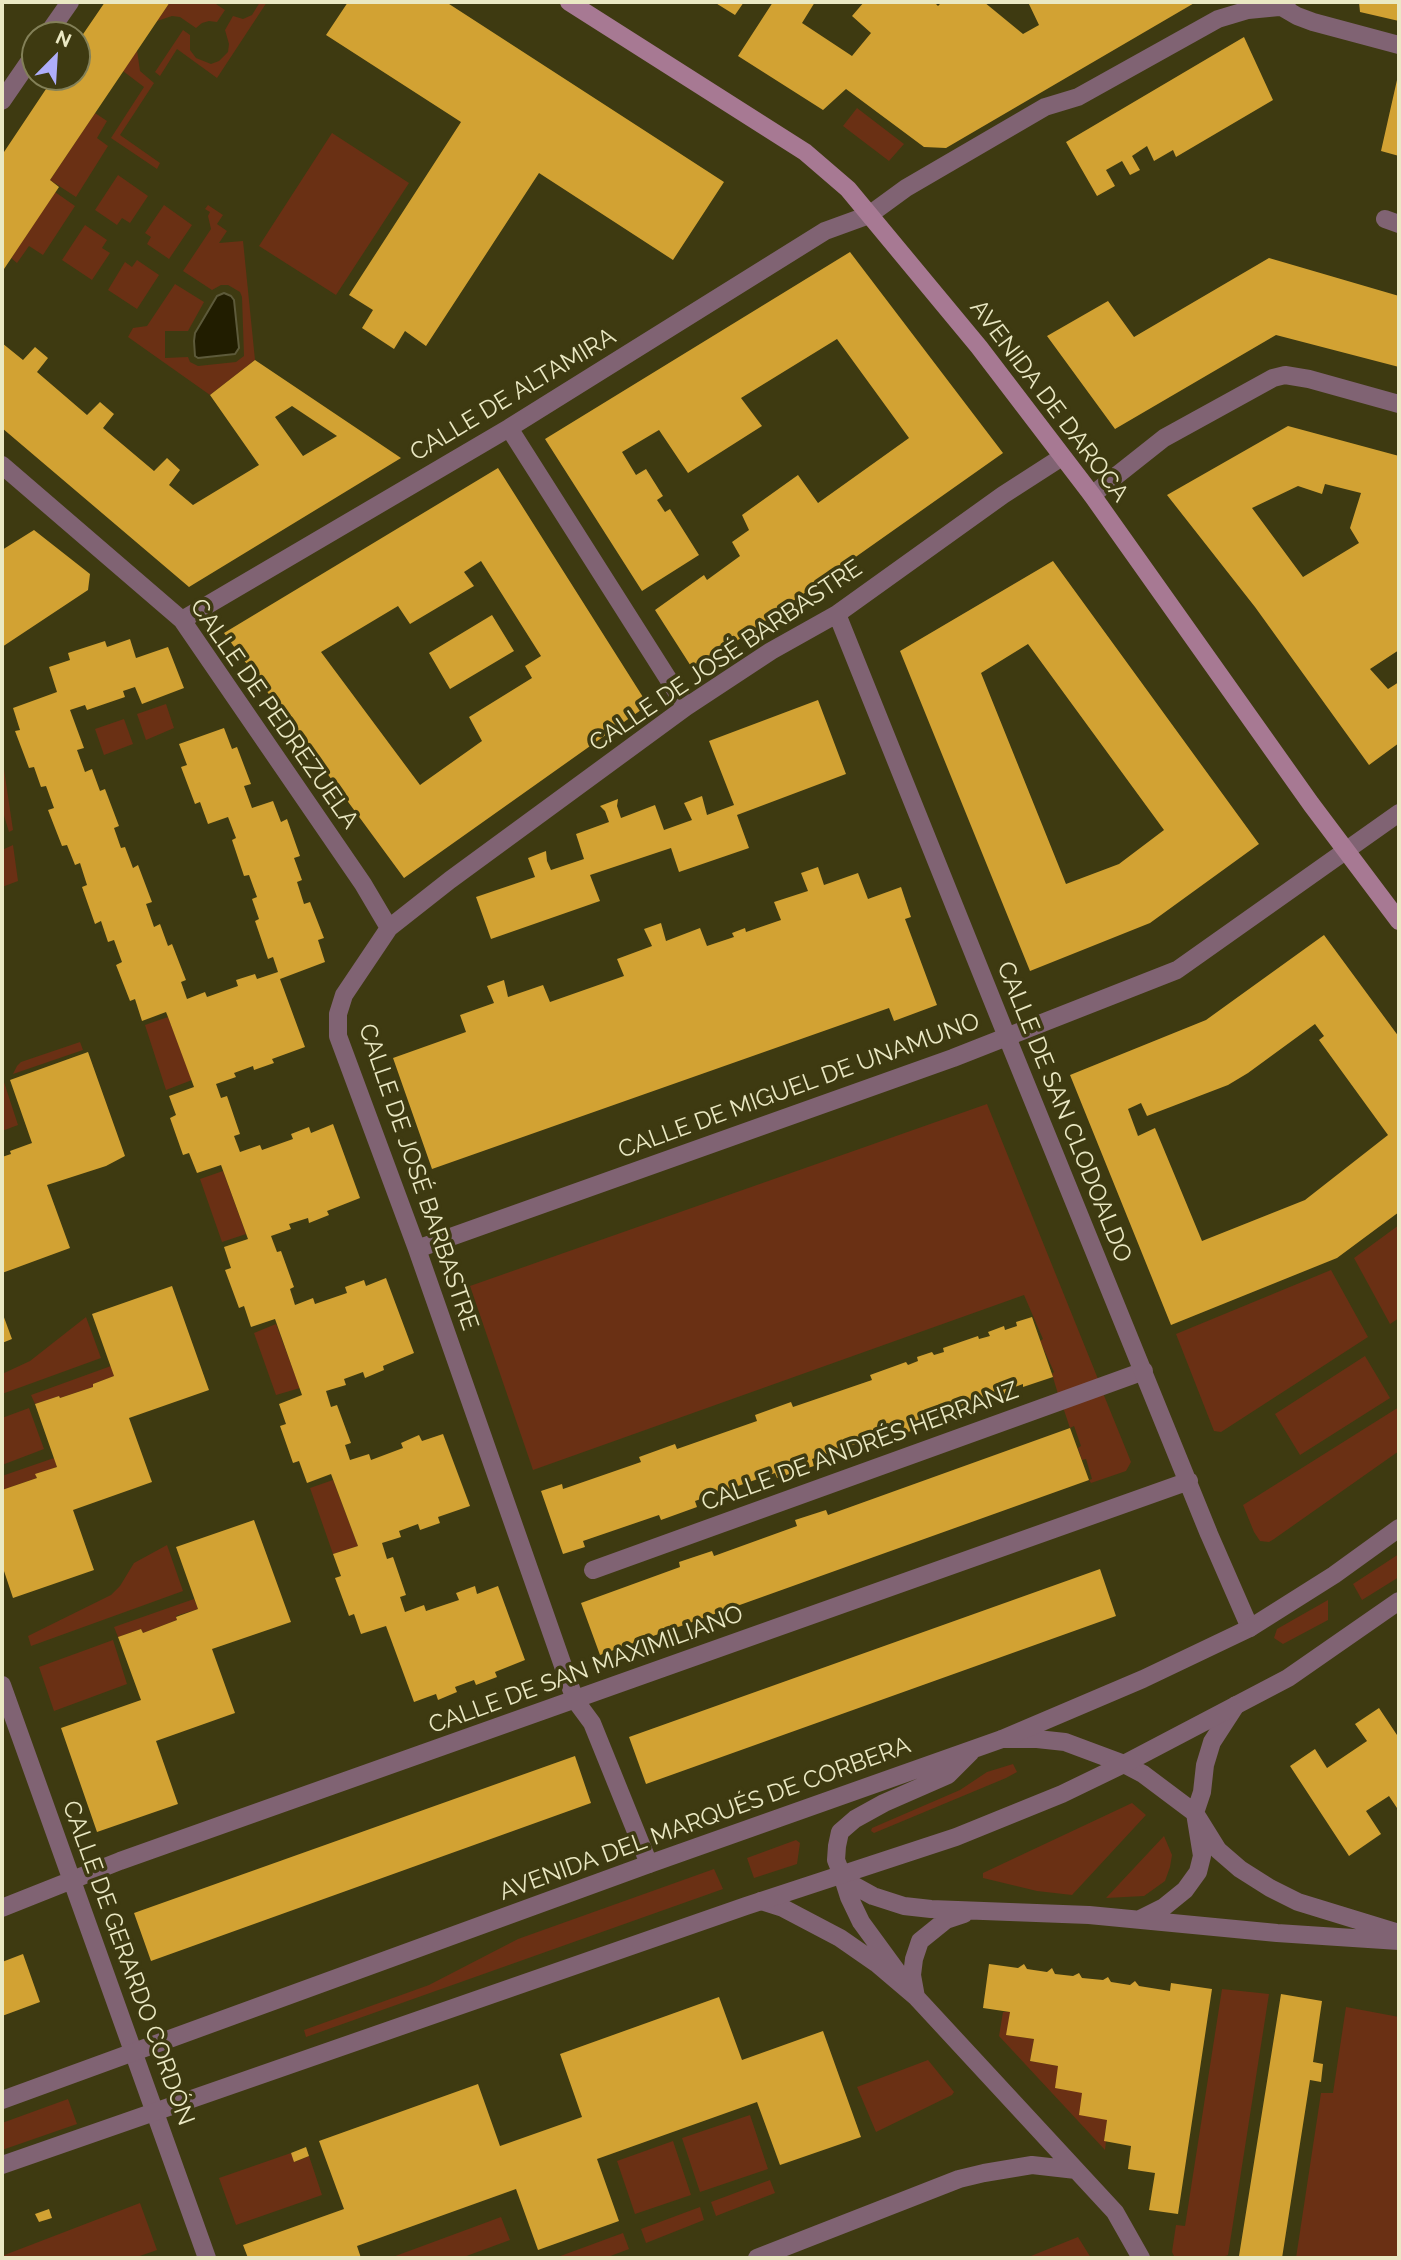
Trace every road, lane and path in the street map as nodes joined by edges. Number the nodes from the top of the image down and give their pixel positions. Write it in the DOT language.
graph roads {
  1 [pos="70,2"];
  2 [pos="1280,3"];
  3 [pos="577,5"];
  4 [pos="57,21"];
  5 [pos="1399,45"];
  6 [pos="21,73"];
  7 [pos="2,101"];
  8 [pos="869,215"];
  9 [pos="1399,404"];
  10 [pos="509,428"];
  11 [pos="1062,457"];
  12 [pos="2,465"];
  13 [pos="1091,495"];
  14 [pos="837,614"];
  15 [pos="182,620"];
  16 [pos="686,707"];
  17 [pos="1399,813"];
  18 [pos="1345,850"];
  19 [pos="1399,921"];
  20 [pos="389,928"];
  21 [pos="1007,1037"];
  22 [pos="417,1249"];
  23 [pos="1144,1371"];
  24 [pos="1189,1481"];
  25 [pos="1399,1528"];
  26 [pos="593,1570"];
  27 [pos="1399,1601"];
  28 [pos="1250,1628"];
  29 [pos="2,1685"];
  30 [pos="575,1700"];
  31 [pos="1236,1705"];
  32 [pos="1003,1739"];
  33 [pos="975,1749"];
  34 [pos="1124,1764"];
  35 [pos="1195,1813"];
  36 [pos="649,1864"];
  37 [pos="842,1875"];
  38 [pos="72,1880"];
  39 [pos="761,1901"];
  40 [pos="2,1908"];
  41 [pos="977,1909"];
  42 [pos="1142,1918"];
  43 [pos="1399,1933"];
  44 [pos="1399,1941"];
  45 [pos="916,1997"];
  46 [pos="134,2051"];
  47 [pos="2,2100"];
  48 [pos="155,2113"];
  49 [pos="2,2165"];
  50 [pos="1076,2170"];
  51 [pos="207,2258"];
  52 [pos="757,2258"];
  53 [pos="1141,2258"];
  1 -- 4 [label="street"];
  2 -- 5 [label="street"];
  2 -- 8 [label="street, CALLE DE ALTAMIRA"];
  3 -- 8 [label="main road, AVENIDA DE DAROCA"];
  6 -- 7 [label="street"];
  8 -- 10 [label="street, CALLE DE ALTAMIRA"];
  8 -- 11 [label="main road, AVENIDA DE DAROCA"];
  9 -- 13 [label="street"];
  10 -- 15 [label="street, CALLE DE ALTAMIRA"];
  10 -- 16 [label="street"];
  11 -- 13 [label="main road, AVENIDA DE DAROCA"];
  11 -- 14 [label="street, CALLE DE JOSÉ BARBASTRE"];
  12 -- 15 [label="street, CALLE DE PEDREZUELA"];
  13 -- 18 [label="main road, AVENIDA DE DAROCA"];
  14 -- 16 [label="street, CALLE DE JOSÉ BARBASTRE"];
  14 -- 21 [label="street, CALLE DE SAN CLODOALDO"];
  15 -- 20 [label="street, CALLE DE PEDREZUELA"];
  16 -- 20 [label="street, CALLE DE JOSÉ BARBASTRE"];
  17 -- 18 [label="street, CALLE DE MIGUEL DE UNAMUNO"];
  18 -- 19 [label="main road, AVENIDA DE DAROCA"];
  18 -- 21 [label="street, CALLE DE MIGUEL DE UNAMUNO"];
  20 -- 22 [label="street, CALLE DE JOSÉ BARBASTRE"];
  21 -- 22 [label="street, CALLE DE MIGUEL DE UNAMUNO"];
  21 -- 23 [label="street, CALLE DE SAN CLODOALDO"];
  22 -- 30 [label="street, CALLE DE JOSÉ BARBASTRE"];
  23 -- 24 [label="street, CALLE DE SAN CLODOALDO"];
  23 -- 26 [label="street, CALLE DE ANDRÉS HERRANZ"];
  24 -- 28 [label="street, CALLE DE SAN CLODOALDO"];
  24 -- 30 [label="street, CALLE DE SAN MAXIMILIANO"];
  25 -- 28 [label="street, AVENIDA DEL MARQUÉS DE CORBERA"];
  27 -- 31 [label="street"];
  28 -- 32 [label="street, AVENIDA DEL MARQUÉS DE CORBERA"];
  29 -- 38 [label="street, CALLE DE GERARDO CORDÓN"];
  30 -- 36 [label="street, CALLE DE JOSÉ BARBASTRE"];
  30 -- 38 [label="street, CALLE DE SAN MAXIMILIANO"];
  31 -- 34 [label="street"];
  31 -- 35 [label="street"];
  32 -- 33 [label="street, AVENIDA DEL MARQUÉS DE CORBERA"];
  32 -- 34 [label="street"];
  33 -- 36 [label="street, AVENIDA DEL MARQUÉS DE CORBERA"];
  33 -- 37 [label="street"];
  34 -- 35 [label="street"];
  34 -- 37 [label="street"];
  35 -- 42 [label="street"];
  35 -- 43 [label="street"];
  36 -- 46 [label="street, AVENIDA DEL MARQUÉS DE CORBERA"];
  37 -- 39 [label="street"];
  37 -- 41 [label="street"];
  37 -- 45 [label="street"];
  38 -- 40 [label="street, CALLE DE SAN MAXIMILIANO"];
  38 -- 46 [label="street, CALLE DE GERARDO CORDÓN"];
  39 -- 45 [label="street"];
  39 -- 48 [label="street"];
  41 -- 42 [label="street"];
  41 -- 45 [label="street"];
  42 -- 44 [label="street"];
  45 -- 50 [label="street"];
  46 -- 47 [label="street, AVENIDA DEL MARQUÉS DE CORBERA"];
  46 -- 48 [label="street, CALLE DE GERARDO CORDÓN"];
  48 -- 49 [label="street"];
  48 -- 51 [label="street, CALLE DE GERARDO CORDÓN"];
  50 -- 52 [label="street"];
  50 -- 53 [label="street"];
}
